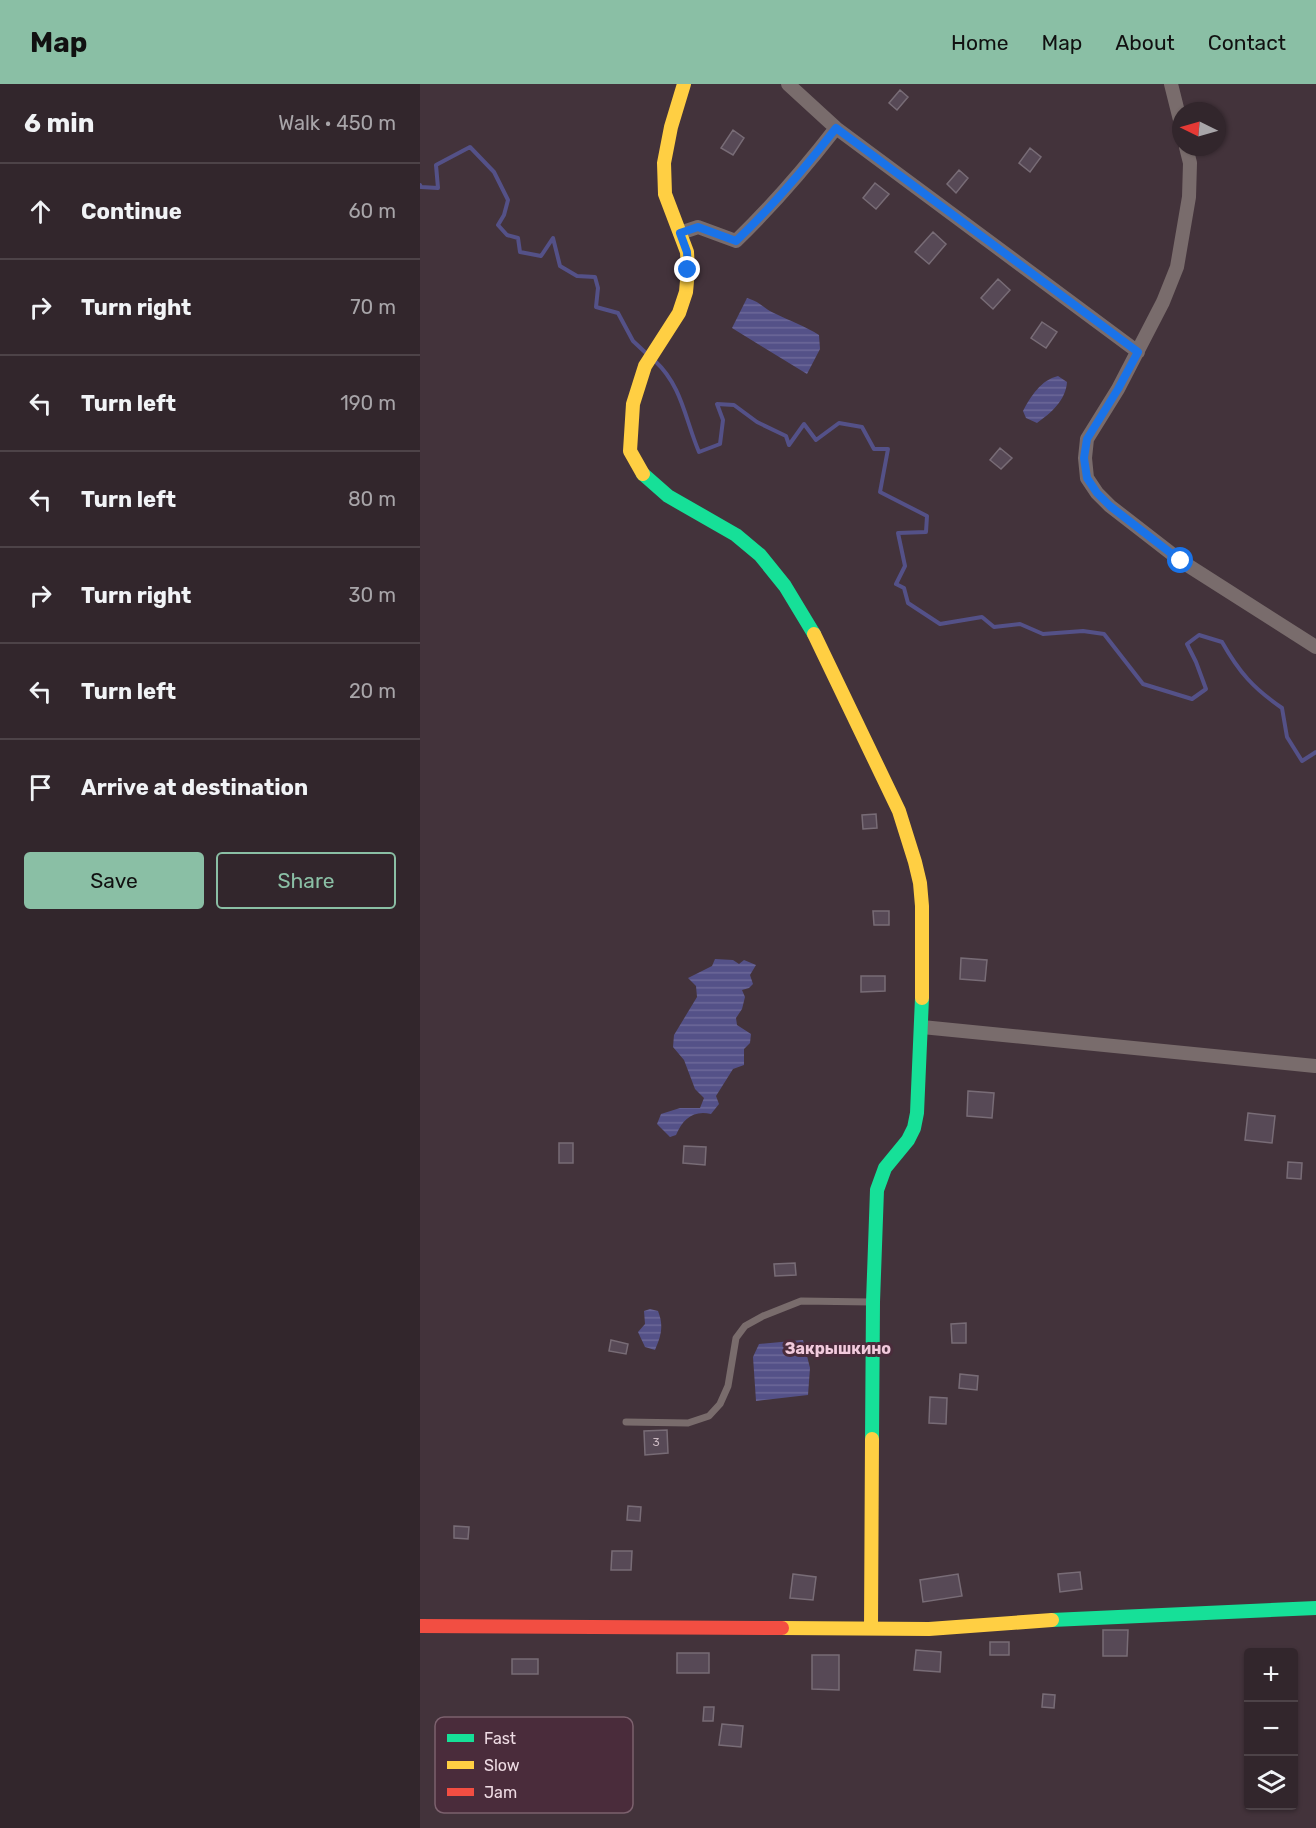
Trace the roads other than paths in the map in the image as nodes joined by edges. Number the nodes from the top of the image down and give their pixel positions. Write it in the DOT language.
graph roads {
  1 [pos="684,84"];
  2 [pos="788,84"];
  3 [pos="1171,84"];
  4 [pos="1176,102"];
  5 [pos="836,128"];
  6 [pos="1188,156"];
  7 [pos="680,233"];
  8 [pos="1138,352"];
  9 [pos="1316,646"];
  10 [pos="922,1027"];
  11 [pos="1315,1066"];
  12 [pos="873,1302"];
  13 [pos="626,1422"];
  14 [pos="1316,1608"];
  15 [pos="420,1626"];
  16 [pos="871,1628"];
  1 -- 7 [label="street"];
  2 -- 5 [label="street"];
  3 -- 4 [label="street"];
  5 -- 7 [label="street"];
  5 -- 8 [label="street"];
  6 -- 8 [label="street"];
  7 -- 10 [label="street"];
  8 -- 9 [label="street"];
  10 -- 11 [label="street"];
  10 -- 12 [label="street"];
  12 -- 13 [label="lane"];
  12 -- 16 [label="street"];
  14 -- 16 [label="street"];
  15 -- 16 [label="street"];
}
